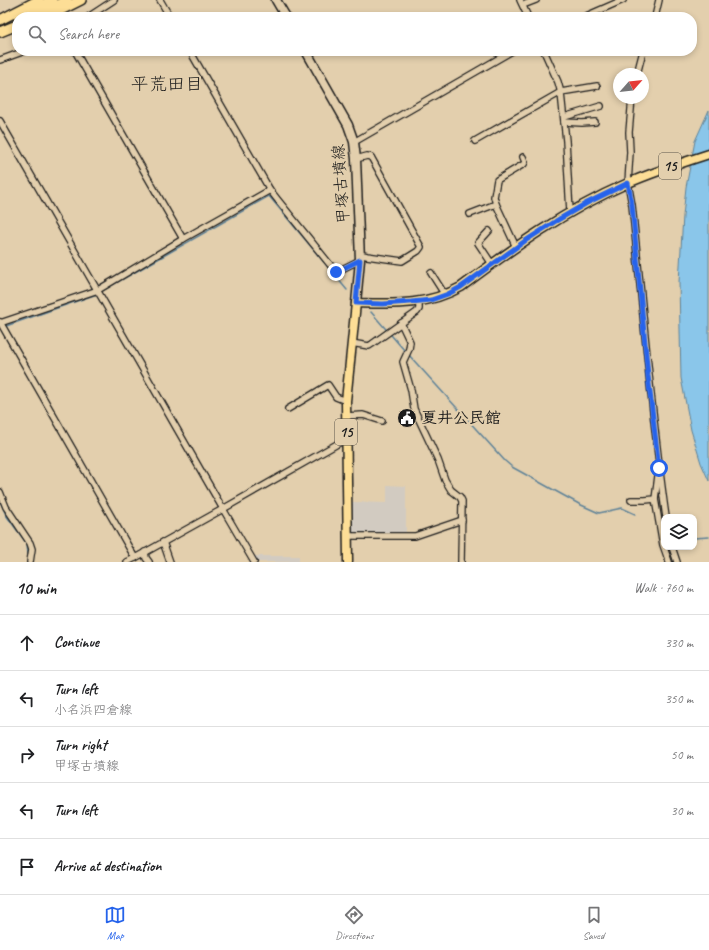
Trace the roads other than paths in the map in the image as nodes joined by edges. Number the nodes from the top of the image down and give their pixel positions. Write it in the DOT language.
graph roads {
  1 [pos="39,0"];
  2 [pos="52,0"];
  3 [pos="67,0"];
  4 [pos="81,0"];
  5 [pos="114,0"];
  6 [pos="160,0"];
  7 [pos="276,0"];
  8 [pos="536,0"];
  9 [pos="623,0"];
  10 [pos="659,0"];
  11 [pos="521,2"];
  12 [pos="16,12"];
  13 [pos="29,12"];
  14 [pos="44,12"];
  15 [pos="57,12"];
  16 [pos="96,12"];
  17 [pos="167,12"];
  18 [pos="283,12"];
  19 [pos="526,12"];
  20 [pos="595,12"];
  21 [pos="656,12"];
  22 [pos="12,14"];
  23 [pos="0,20"];
  24 [pos="12,20"];
  25 [pos="0,24"];
  26 [pos="12,27"];
  27 [pos="0,32"];
  28 [pos="12,32"];
  29 [pos="0,36"];
  30 [pos="12,56"];
  31 [pos="78,56"];
  32 [pos="193,56"];
  33 [pos="309,56"];
  34 [pos="503,56"];
  35 [pos="546,56"];
  36 [pos="642,56"];
  37 [pos="0,60"];
  38 [pos="639,68"];
  39 [pos="597,86"];
  40 [pos="561,92"];
  41 [pos="631,104"];
  42 [pos="601,106"];
  43 [pos="564,119"];
  44 [pos="0,120"];
  45 [pos="596,122"];
  46 [pos="475,141"];
  47 [pos="354,142"];
  48 [pos="709,154"];
  49 [pos="523,157"];
  50 [pos="356,160"];
  51 [pos="630,182"];
  52 [pos="270,190"];
  53 [pos="496,204"];
  54 [pos="570,212"];
  55 [pos="470,214"];
  56 [pos="489,231"];
  57 [pos="183,239"];
  58 [pos="516,248"];
  59 [pos="360,257"];
  60 [pos="492,264"];
  61 [pos="432,273"];
  62 [pos="99,292"];
  63 [pos="445,295"];
  64 [pos="419,301"];
  65 [pos="356,303"];
  66 [pos="0,323"];
  67 [pos="401,324"];
  68 [pos="351,344"];
  69 [pos="346,401"];
  70 [pos="288,409"];
  71 [pos="346,416"];
  72 [pos="382,421"];
  73 [pos="346,439"];
  74 [pos="659,468"];
  75 [pos="0,492"];
  76 [pos="655,498"];
  77 [pos="631,500"];
  78 [pos="223,509"];
  79 [pos="666,514"];
  80 [pos="462,520"];
  81 [pos="348,536"];
  82 [pos="163,542"];
  83 [pos="673,550"];
  84 [pos="145,552"];
  85 [pos="135,558"];
  86 [pos="30,562"];
  87 [pos="127,562"];
  88 [pos="149,562"];
  89 [pos="170,562"];
  90 [pos="254,562"];
  91 [pos="348,562"];
  92 [pos="461,562"];
  93 [pos="669,562"];
  94 [pos="677,562"];
  1 -- 12 [label="highway"];
  2 -- 13 [label="highway"];
  3 -- 14 [label="highway"];
  4 -- 15 [label="highway"];
  5 -- 16 [label="street"];
  6 -- 17 [label="street"];
  7 -- 18 [label="main road"];
  8 -- 11 [label="street"];
  9 -- 20 [label="street"];
  10 -- 21 [label="street"];
  11 -- 19 [label="street"];
  22 -- 23 [label="highway"];
  24 -- 25 [label="highway"];
  26 -- 27 [label="highway"];
  28 -- 29 [label="highway"];
  30 -- 37 [label="street"];
  31 -- 57 [label="street"];
  32 -- 52 [label="street"];
  33 -- 47 [label="main road, 甲塚古墳線"];
  34 -- 47 [label="street"];
  35 -- 40 [label="street"];
  36 -- 38 [label="street"];
  39 -- 40 [label="street"];
  40 -- 43 [label="street"];
  40 -- 46 [label="street"];
  41 -- 51 [label="street"];
  42 -- 43 [label="street"];
  43 -- 45 [label="street"];
  43 -- 54 [label="street"];
  44 -- 62 [label="street"];
  47 -- 50 [label="main road, 甲塚古墳線"];
  48 -- 51 [label="main road, 15"];
  49 -- 53 [label="street"];
  50 -- 59 [label="main road, 甲塚古墳線"];
  50 -- 59 [label="street"];
  51 -- 54 [label="main road, 15"];
  51 -- 74 [label="street"];
  52 -- 57 [label="street"];
  52 -- 59 [label="street"];
  53 -- 55 [label="street"];
  53 -- 58 [label="street"];
  54 -- 58 [label="main road, 15"];
  56 -- 60 [label="street"];
  57 -- 62 [label="street"];
  58 -- 60 [label="main road, 15"];
  59 -- 65 [label="main road, 甲塚古墳線"];
  60 -- 63 [label="main road, 15"];
  61 -- 63 [label="street"];
  62 -- 66 [label="street"];
  62 -- 78 [label="street"];
  63 -- 64 [label="main road, 15"];
  64 -- 65 [label="main road, 15"];
  64 -- 67 [label="street"];
  65 -- 68 [label="main road, 15"];
  66 -- 85 [label="street"];
  67 -- 68 [label="street"];
  67 -- 80 [label="street"];
  68 -- 69 [label="main road, 15"];
  69 -- 70 [label="street"];
  69 -- 71 [label="main road, 15"];
  71 -- 72 [label="street"];
  71 -- 73 [label="main road, 15"];
  73 -- 78 [label="street"];
  73 -- 81 [label="main road, 15"];
  74 -- 76 [label="street"];
  74 -- 79 [label="street"];
  75 -- 86 [label="street"];
  76 -- 77 [label="street"];
  76 -- 93 [label="street"];
  78 -- 82 [label="street"];
  78 -- 90 [label="street"];
  80 -- 81 [label="street"];
  80 -- 92 [label="street"];
  81 -- 91 [label="main road, 15"];
  82 -- 84 [label="street"];
  82 -- 89 [label="street"];
  83 -- 94 [label="street"];
  84 -- 85 [label="street"];
  84 -- 88 [label="street"];
  85 -- 87 [label="street"];
}
